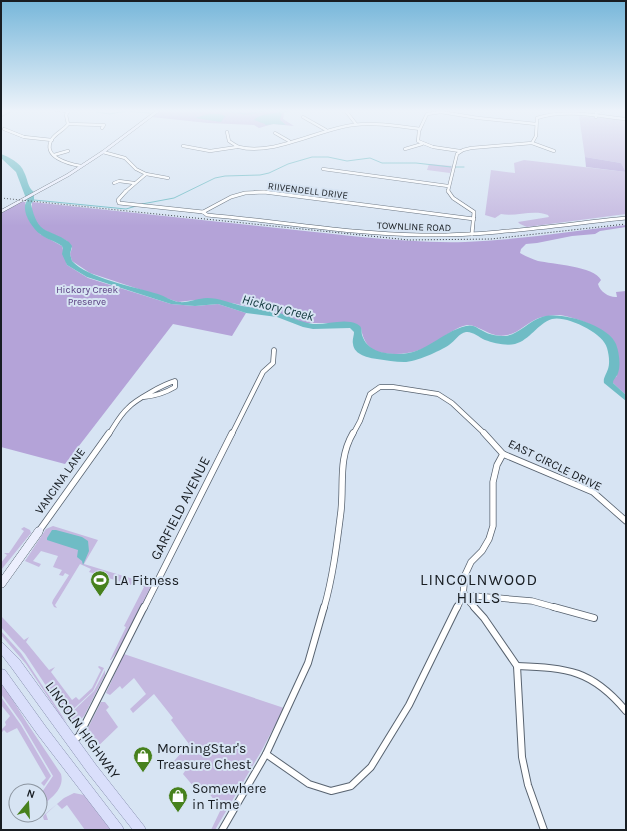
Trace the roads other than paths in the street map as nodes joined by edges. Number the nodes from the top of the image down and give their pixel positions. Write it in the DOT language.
graph roads {
  1 [pos="52,149"];
  2 [pos="107,149"];
  3 [pos="194,149"];
  4 [pos="229,149"];
  5 [pos="244,149"];
  6 [pos="260,149"];
  7 [pos="448,149"];
  8 [pos="468,149"];
  9 [pos="548,149"];
  10 [pos="68,151"];
  11 [pos="460,151"];
  12 [pos="554,151"];
  13 [pos="103,152"];
  14 [pos="54,155"];
  15 [pos="81,166"];
  16 [pos="323,169"];
  17 [pos="146,174"];
  18 [pos="168,178"];
  19 [pos="114,183"];
  20 [pos="134,183"];
  21 [pos="448,186"];
  22 [pos="1,212"];
  23 [pos="203,212"];
  24 [pos="626,218"];
  25 [pos="474,219"];
  26 [pos="472,234"];
  27 [pos="274,350"];
  28 [pos="144,397"];
  29 [pos="503,454"];
  30 [pos="626,521"];
  31 [pos="39,531"];
  32 [pos="1,584"];
  33 [pos="463,596"];
  34 [pos="594,618"];
  35 [pos="1,646"];
  36 [pos="517,666"];
  37 [pos="1,674"];
  38 [pos="626,710"];
  39 [pos="72,742"];
  40 [pos="266,754"];
  41 [pos="118,830"];
  42 [pos="140,830"];
  43 [pos="222,830"];
  44 [pos="544,830"];
  1 -- 14 [label="street"];
  2 -- 13 [label="street"];
  3 -- 4 [label="street"];
  5 -- 6 [label="street"];
  7 -- 11 [label="street"];
  8 -- 11 [label="street"];
  9 -- 12 [label="street"];
  10 -- 14 [label="street"];
  11 -- 21 [label="street"];
  13 -- 15 [label="street"];
  13 -- 17 [label="street"];
  14 -- 15 [label="street"];
  15 -- 22 [label="street"];
  16 -- 21 [label="street"];
  17 -- 18 [label="street"];
  17 -- 20 [label="street"];
  19 -- 20 [label="street"];
  20 -- 23 [label="street"];
  21 -- 25 [label="street"];
  23 -- 25 [label="street, RIIVENDELL DRIVE"];
  23 -- 26 [label="street, TOWNLINE ROAD"];
  24 -- 26 [label="street, TOWNLINE ROAD"];
  25 -- 26 [label="street"];
  27 -- 39 [label="street, GARFIELD AVENUE"];
  28 -- 28 [label="street, VANCINA LANE"];
  28 -- 31 [label="street, VANCINA LANE"];
  29 -- 30 [label="street, EAST CIRCLE DRIVE"];
  29 -- 33 [label="street"];
  29 -- 40 [label="street, EAST CIRCLE DRIVE"];
  31 -- 32 [label="street, VANCINA LANE"];
  33 -- 34 [label="street"];
  33 -- 36 [label="street"];
  33 -- 40 [label="street"];
  35 -- 39 [label="main road, LINCOLN HIGHWAY"];
  36 -- 38 [label="street"];
  36 -- 44 [label="street"];
  37 -- 41 [label="main road"];
  39 -- 42 [label="main road, LINCOLN HIGHWAY"];
  40 -- 43 [label="street"];
}
